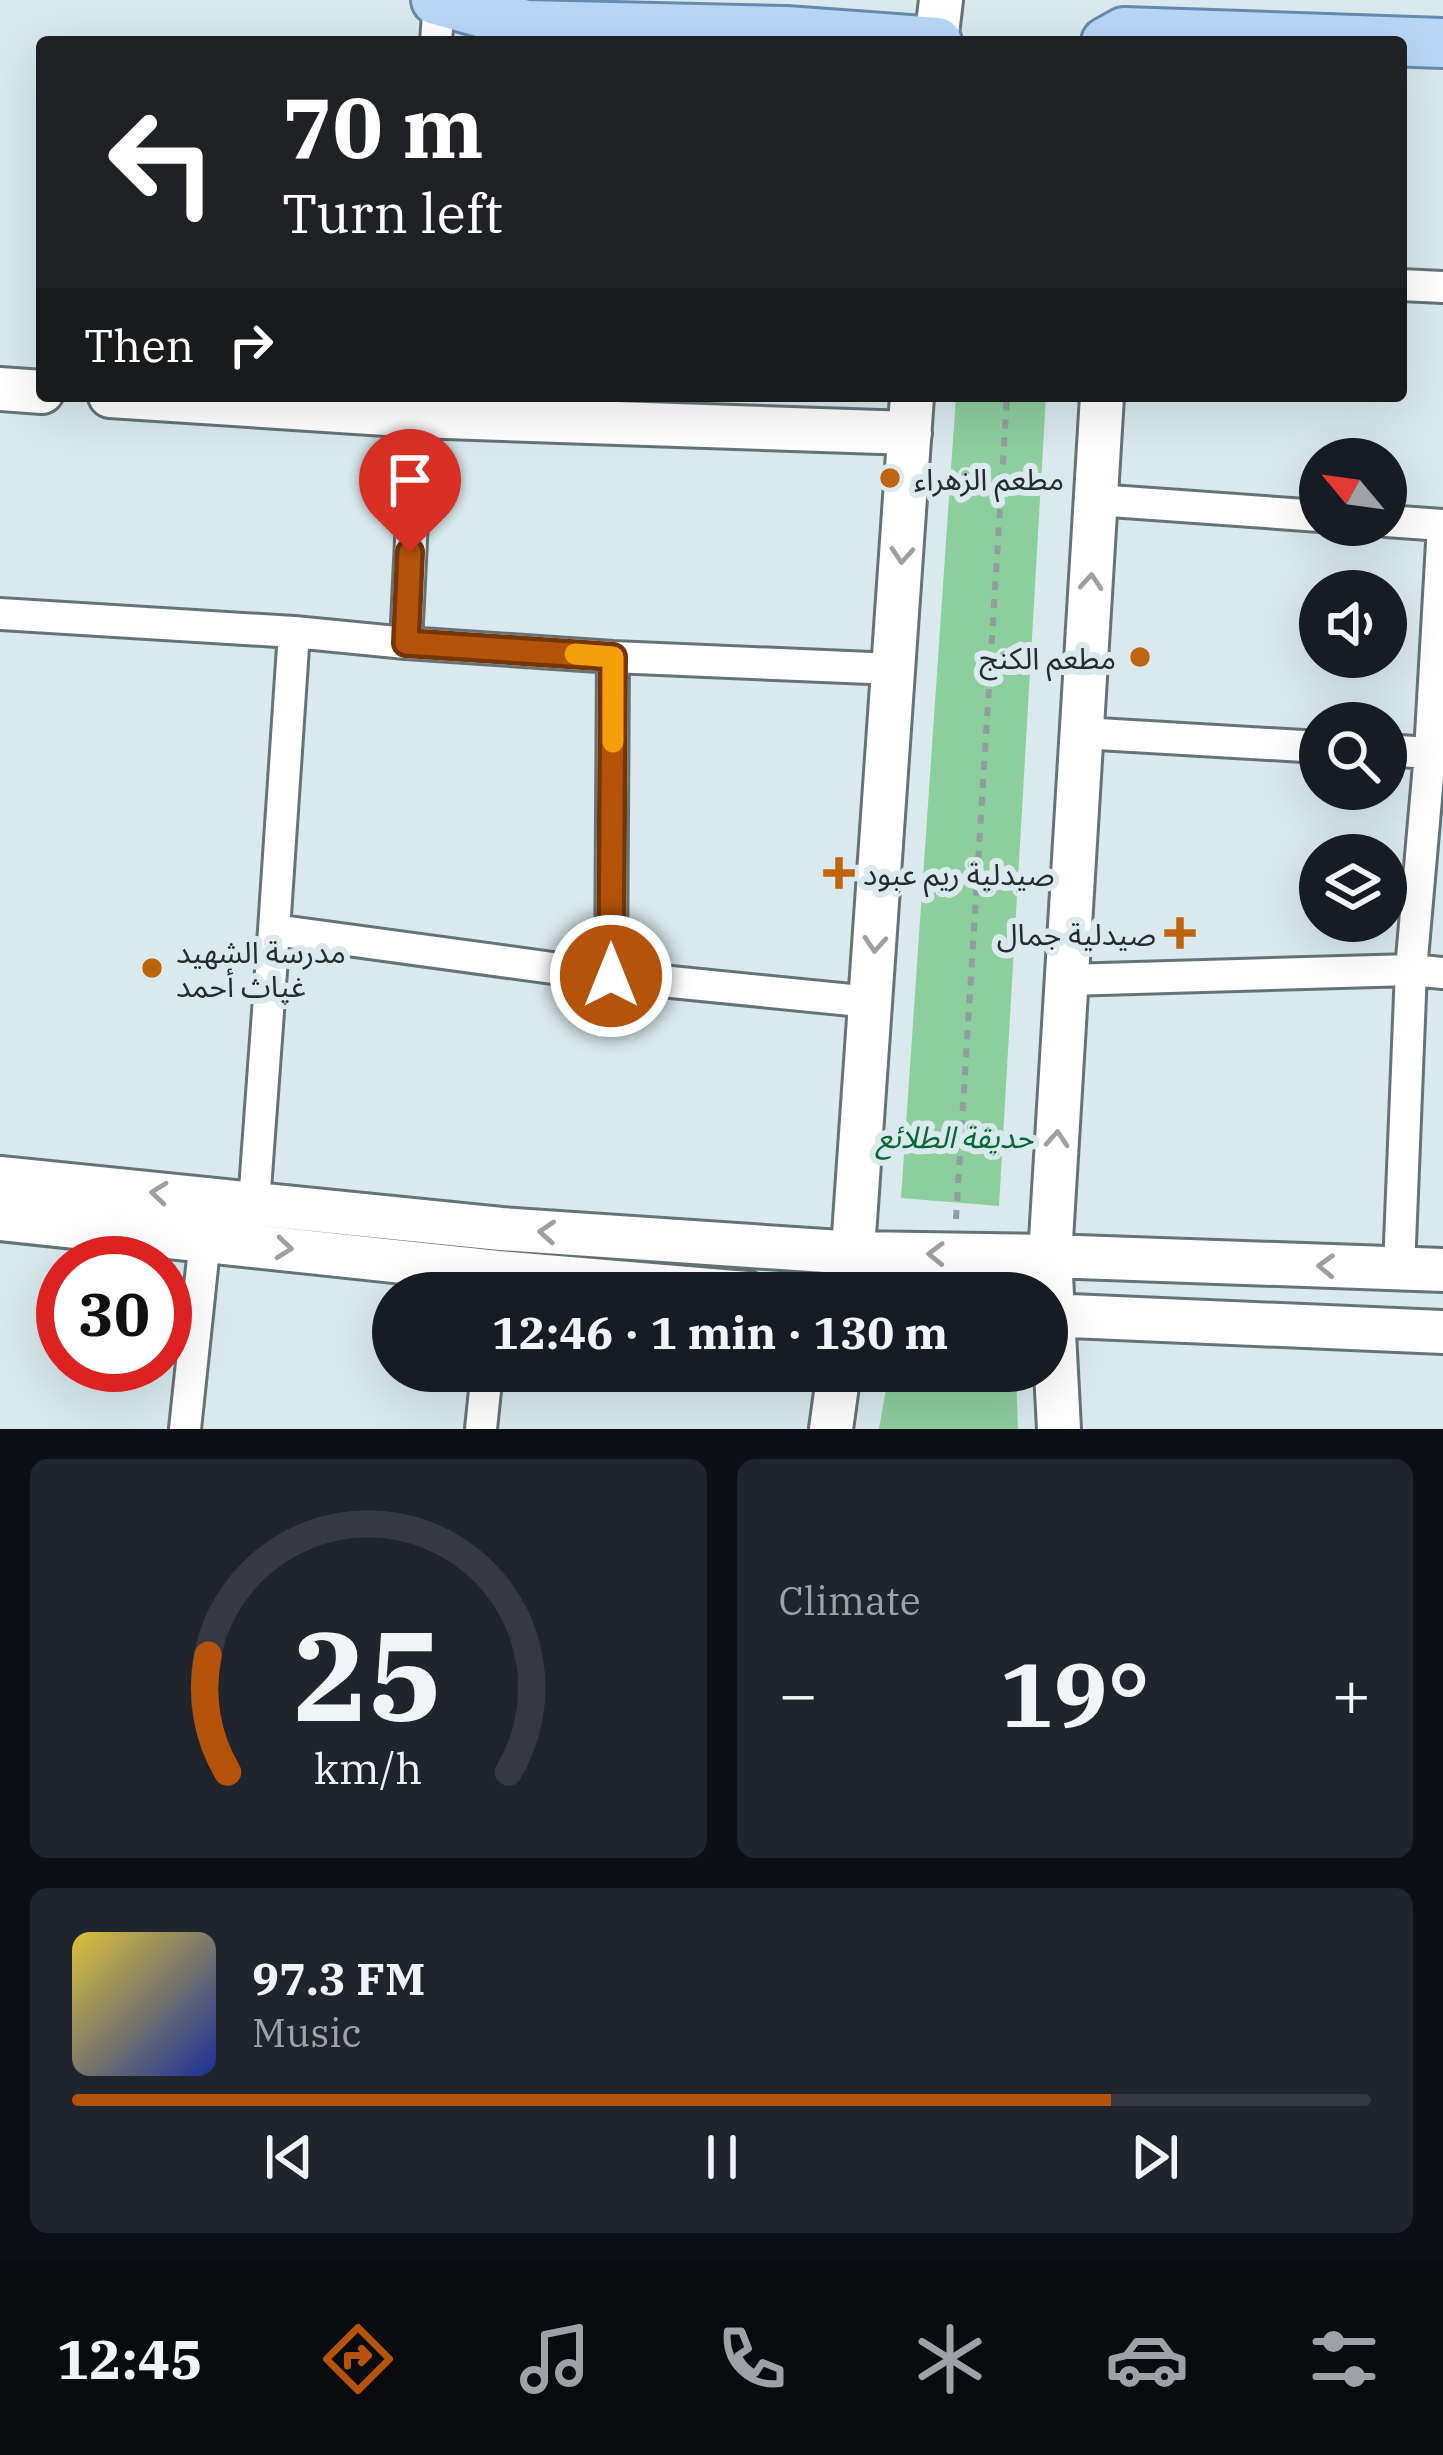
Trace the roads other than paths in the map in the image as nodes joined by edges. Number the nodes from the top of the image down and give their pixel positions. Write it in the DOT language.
graph roads {
  1 [pos="437,0"];
  2 [pos="940,0"];
  3 [pos="1120,29"];
  4 [pos="436,36"];
  5 [pos="846,36"];
  6 [pos="937,36"];
  7 [pos="1282,36"];
  8 [pos="1407,41"];
  9 [pos="1443,43"];
  10 [pos="1407,285"];
  11 [pos="1443,287"];
  12 [pos="0,389"];
  13 [pos="36,392"];
  14 [pos="295,402"];
  15 [pos="1102,402"];
  16 [pos="418,406"];
  17 [pos="911,415"];
  18 [pos="1096,500"];
  19 [pos="1299,514"];
  20 [pos="1407,522"];
  21 [pos="1443,525"];
  22 [pos="0,614"];
  23 [pos="294,632"];
  24 [pos="406,643"];
  25 [pos="613,657"];
  26 [pos="894,669"];
  27 [pos="1082,733"];
  28 [pos="1299,746"];
  29 [pos="1436,753"];
  30 [pos="274,930"];
  31 [pos="1411,970"];
  32 [pos="1443,973"];
  33 [pos="611,976"];
  34 [pos="1067,980"];
  35 [pos="872,1002"];
  36 [pos="0,1178"];
  37 [pos="254,1203"];
  38 [pos="0,1219"];
  39 [pos="205,1239"];
  40 [pos="1050,1256"];
  41 [pos="1399,1268"];
  42 [pos="1443,1270"];
  43 [pos="428,1272"];
  44 [pos="844,1272"];
  45 [pos="852,1272"];
  46 [pos="858,1272"];
  47 [pos="1050,1272"];
  48 [pos="1068,1317"];
  49 [pos="1443,1332"];
  50 [pos="485,1392"];
  51 [pos="836,1392"];
  52 [pos="1056,1392"];
  53 [pos="184,1429"];
  54 [pos="481,1429"];
  55 [pos="831,1429"];
  56 [pos="1059,1429"];
  1 -- 4 [label="street"];
  1 -- 5 [label="main road"];
  2 -- 6 [label="street"];
  3 -- 7 [label="main road"];
  8 -- 9 [label="main road"];
  10 -- 11 [label="street"];
  12 -- 13 [label="street"];
  14 -- 16 [label="street"];
  15 -- 18 [label="street"];
  16 -- 17 [label="street"];
  16 -- 24 [label="street"];
  17 -- 26 [label="street, one-way"];
  18 -- 19 [label="street"];
  27 -- 18 [label="street, one-way"];
  20 -- 21 [label="street"];
  21 -- 29 [label="street"];
  22 -- 23 [label="street"];
  23 -- 24 [label="street"];
  23 -- 30 [label="street"];
  24 -- 25 [label="street"];
  25 -- 26 [label="street"];
  25 -- 33 [label="street"];
  26 -- 35 [label="street, one-way"];
  27 -- 28 [label="street"];
  27 -- 34 [label="street"];
  29 -- 31 [label="street"];
  30 -- 33 [label="street"];
  30 -- 37 [label="street"];
  31 -- 32 [label="street"];
  31 -- 34 [label="street"];
  31 -- 41 [label="street"];
  33 -- 35 [label="street"];
  40 -- 34 [label="street, one-way"];
  35 -- 45 [label="street"];
  37 -- 36 [label="street, one-way"];
  44 -- 37 [label="street, one-way"];
  38 -- 39 [label="street"];
  39 -- 43 [label="street, one-way"];
  39 -- 53 [label="street"];
  41 -- 40 [label="street, one-way"];
  40 -- 46 [label="street, one-way"];
  40 -- 47 [label="street"];
  41 -- 42 [label="street"];
  48 -- 49 [label="street"];
  50 -- 54 [label="street"];
  51 -- 55 [label="street"];
  52 -- 56 [label="street"];
}
